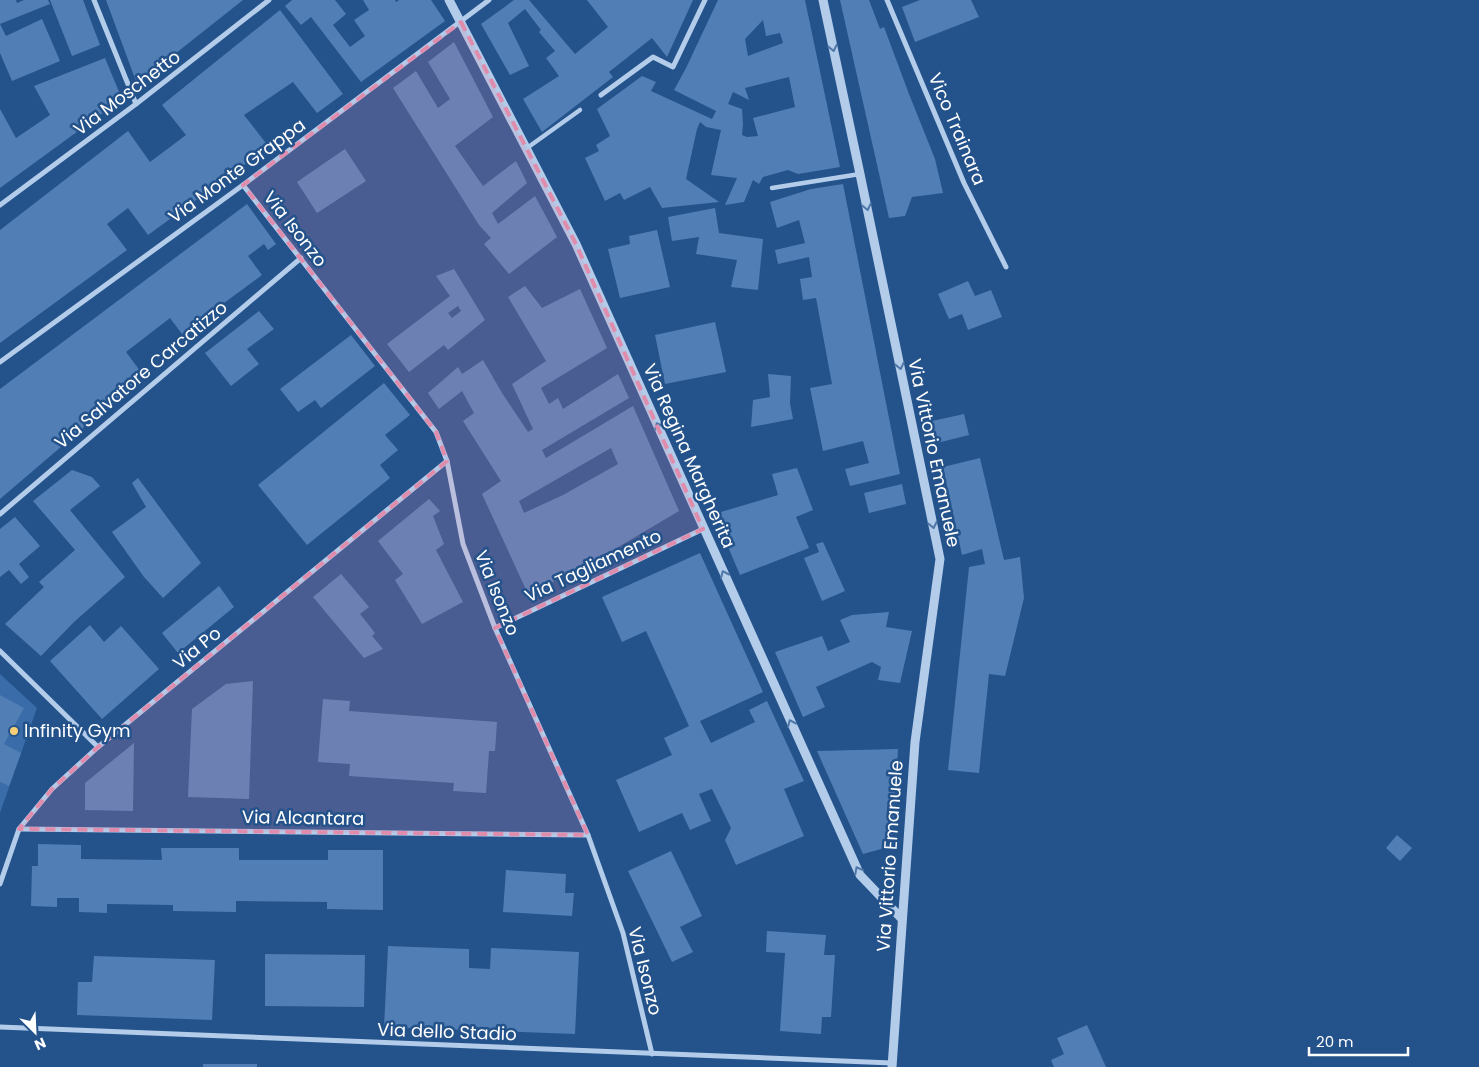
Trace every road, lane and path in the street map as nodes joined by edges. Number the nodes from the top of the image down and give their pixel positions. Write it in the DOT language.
graph roads {
  1 [pos="94,0"];
  2 [pos="269,0"];
  3 [pos="449,0"];
  4 [pos="489,0"];
  5 [pos="705,0"];
  6 [pos="823,0"];
  7 [pos="887,0"];
  8 [pos="461,22"];
  9 [pos="601,95"];
  10 [pos="136,104"];
  11 [pos="580,110"];
  12 [pos="527,148"];
  13 [pos="860,174"];
  14 [pos="243,185"];
  15 [pos="772,188"];
  16 [pos="0,205"];
  17 [pos="301,258"];
  18 [pos="1006,266"];
  19 [pos="0,362"];
  20 [pos="447,461"];
  21 [pos="0,514"];
  22 [pos="703,528"];
  23 [pos="495,628"];
  24 [pos="0,651"];
  25 [pos="98,747"];
  26 [pos="19,829"];
  27 [pos="588,835"];
  28 [pos="0,884"];
  29 [pos="902,919"];
  30 [pos="0,1027"];
  31 [pos="652,1054"];
  32 [pos="892,1065"];
  1 -- 10 [label="street"];
  2 -- 10 [label="street, Via Moschetto"];
  3 -- 8 [label="street, Via Regina Margherita"];
  4 -- 8 [label="street, Via Monte Grappa"];
  5 -- 9 [label="street"];
  6 -- 13 [label="street, Via Vittorio Emanuele, one-way"];
  7 -- 18 [label="street, Vico Trainara"];
  8 -- 12 [label="street, Via Regina Margherita"];
  8 -- 14 [label="street, Via Monte Grappa"];
  10 -- 16 [label="street, Via Moschetto"];
  11 -- 12 [label="street"];
  22 -- 12 [label="street, Via Regina Margherita, one-way"];
  13 -- 15 [label="street"];
  13 -- 29 [label="street, Via Vittorio Emanuele, one-way"];
  14 -- 17 [label="street, Via Isonzo"];
  14 -- 19 [label="street, Via Monte Grappa"];
  17 -- 20 [label="street, Via Isonzo"];
  17 -- 21 [label="street, Via Salvatore Carcatizzo"];
  20 -- 23 [label="street, Via Isonzo"];
  20 -- 25 [label="street, Via Po"];
  22 -- 23 [label="street, Via Tagliamento"];
  29 -- 22 [label="street, Via Regina Margherita, one-way"];
  23 -- 27 [label="street, Via Isonzo"];
  24 -- 25 [label="street"];
  25 -- 26 [label="street, Via Po"];
  26 -- 27 [label="street, Via Alcantara"];
  26 -- 28 [label="street, Via Po"];
  27 -- 31 [label="street, Via Isonzo"];
  29 -- 32 [label="street, Via Vittorio Emanuele"];
  30 -- 31 [label="street, Via dello Stadio"];
  31 -- 32 [label="street, Via dello Stadio"];
}
